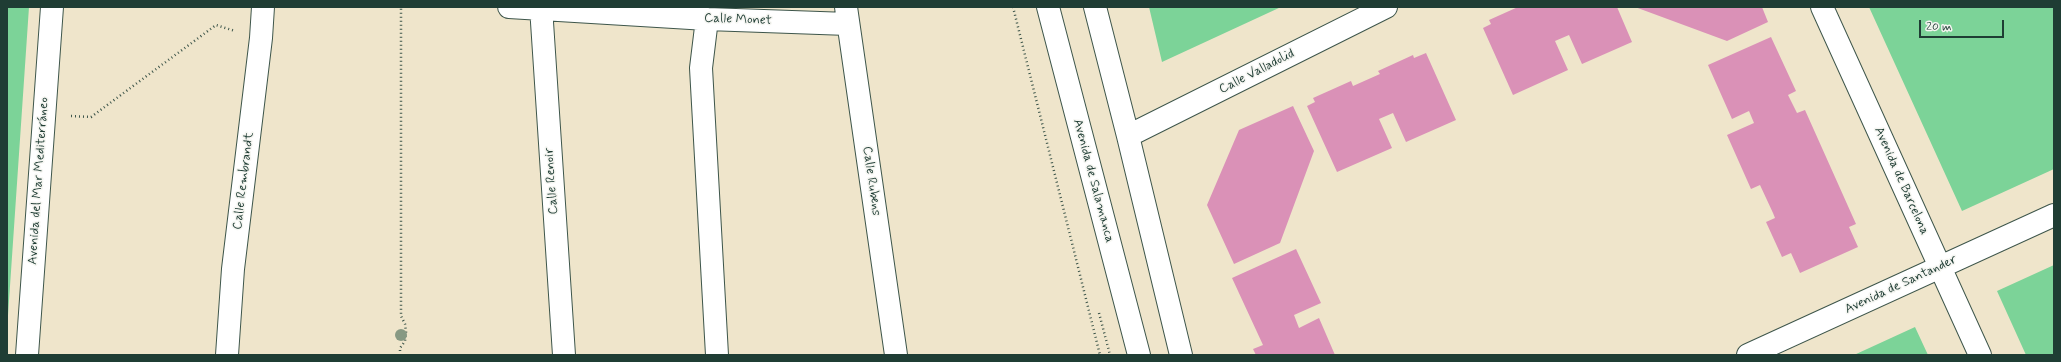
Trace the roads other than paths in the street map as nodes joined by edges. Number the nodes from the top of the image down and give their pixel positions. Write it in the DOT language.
graph roads {
  1 [pos="52,7"];
  2 [pos="263,7"];
  3 [pos="509,7"];
  4 [pos="1048,7"];
  5 [pos="1095,7"];
  6 [pos="1386,7"];
  7 [pos="1822,7"];
  8 [pos="541,8"];
  9 [pos="847,16"];
  10 [pos="707,19"];
  11 [pos="1128,136"];
  12 [pos="2054,215"];
  13 [pos="1940,267"];
  14 [pos="28,355"];
  15 [pos="227,355"];
  16 [pos="564,355"];
  17 [pos="717,355"];
  18 [pos="896,355"];
  19 [pos="1139,355"];
  20 [pos="1181,355"];
  21 [pos="1748,355"];
  22 [pos="1980,355"];
  1 -- 14 [label="street, Avenida del Mar Mediterráneo"];
  2 -- 15 [label="street, Calle Rembrandt"];
  3 -- 8 [label="street, Calle Monet"];
  4 -- 19 [label="street, Avenida de Salamanca"];
  5 -- 11 [label="street"];
  6 -- 11 [label="street, Calle Valladolid"];
  7 -- 13 [label="street, Avenida de Barcelona"];
  8 -- 10 [label="street, Calle Monet"];
  8 -- 16 [label="street, Calle Renoir"];
  9 -- 10 [label="street, Calle Monet"];
  9 -- 18 [label="street, Calle Rubens"];
  10 -- 17 [label="street"];
  11 -- 20 [label="street"];
  12 -- 13 [label="street, Avenida de Santander"];
  13 -- 21 [label="street, Avenida de Santander"];
  13 -- 22 [label="street, Avenida de Barcelona"];
}
